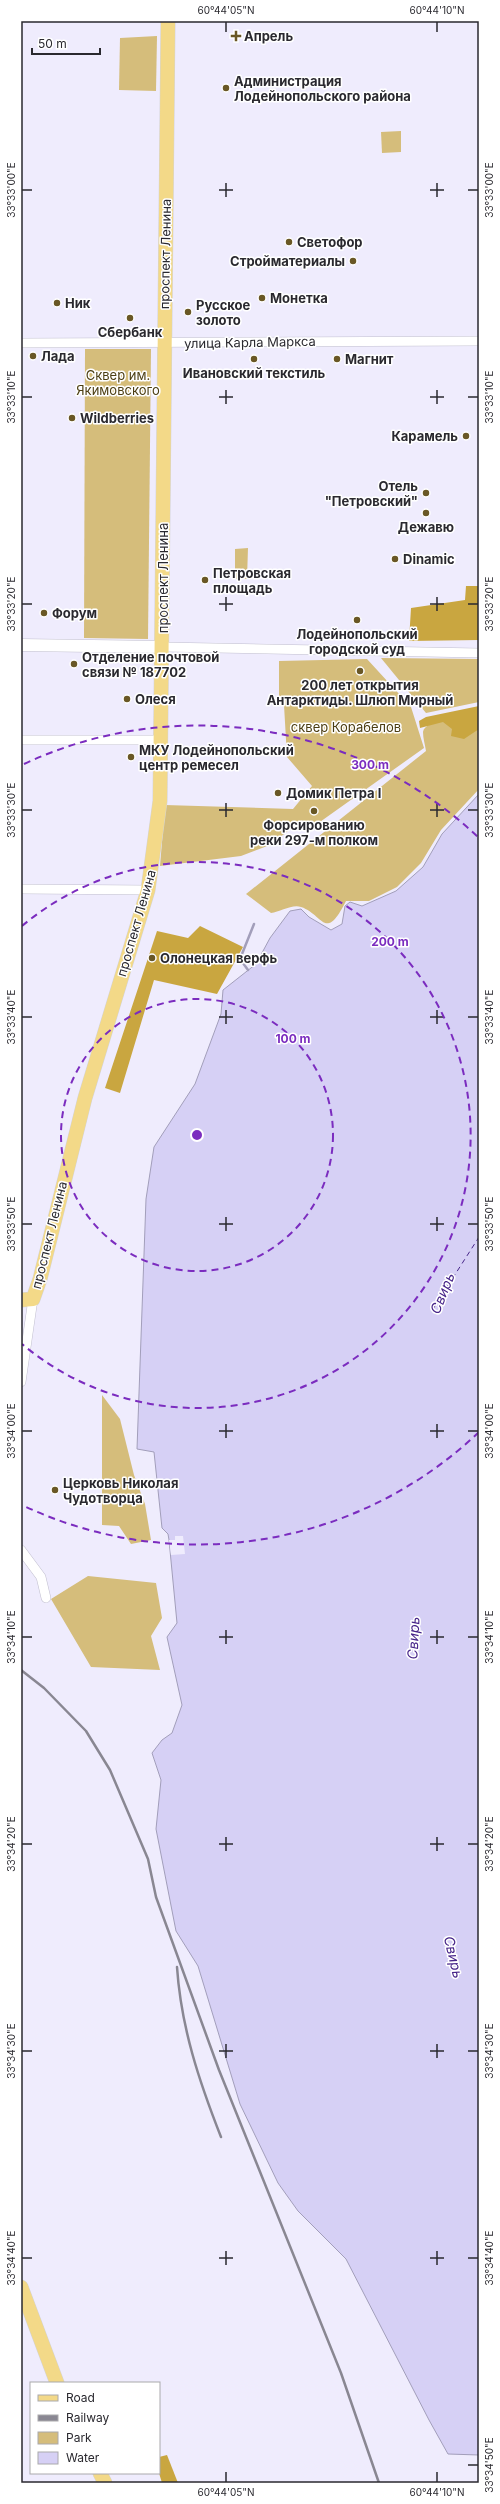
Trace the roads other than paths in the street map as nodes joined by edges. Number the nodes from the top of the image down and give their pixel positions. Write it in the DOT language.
graph roads {
  1 [pos="168,21"];
  2 [pos="479,341"];
  3 [pos="21,343"];
  4 [pos="164,343"];
  5 [pos="21,645"];
  6 [pos="163,647"];
  7 [pos="479,653"];
  8 [pos="21,740"];
  9 [pos="161,740"];
  10 [pos="21,889"];
  11 [pos="148,890"];
  12 [pos="27,1300"];
  13 [pos="21,1382"];
  14 [pos="21,1550"];
  15 [pos="46,1598"];
  16 [pos="21,2286"];
  17 [pos="57,2382"];
  18 [pos="100,2474"];
  19 [pos="105,2483"];
  1 -- 4 [label="main road, проспект Ленина"];
  2 -- 4 [label="street, улица Карла Маркса"];
  3 -- 4 [label="street, улица Карла Маркса"];
  4 -- 6 [label="main road, проспект Ленина"];
  5 -- 6 [label="street"];
  6 -- 7 [label="street"];
  6 -- 9 [label="main road, проспект Ленина"];
  8 -- 9 [label="street"];
  9 -- 11 [label="main road, проспект Ленина"];
  10 -- 11 [label="street"];
  11 -- 12 [label="main road, проспект Ленина"];
  12 -- 13 [label="street, проспект Ленина"];
  14 -- 15 [label="street"];
  16 -- 17 [label="main road"];
  18 -- 19 [label="main road"];
}
